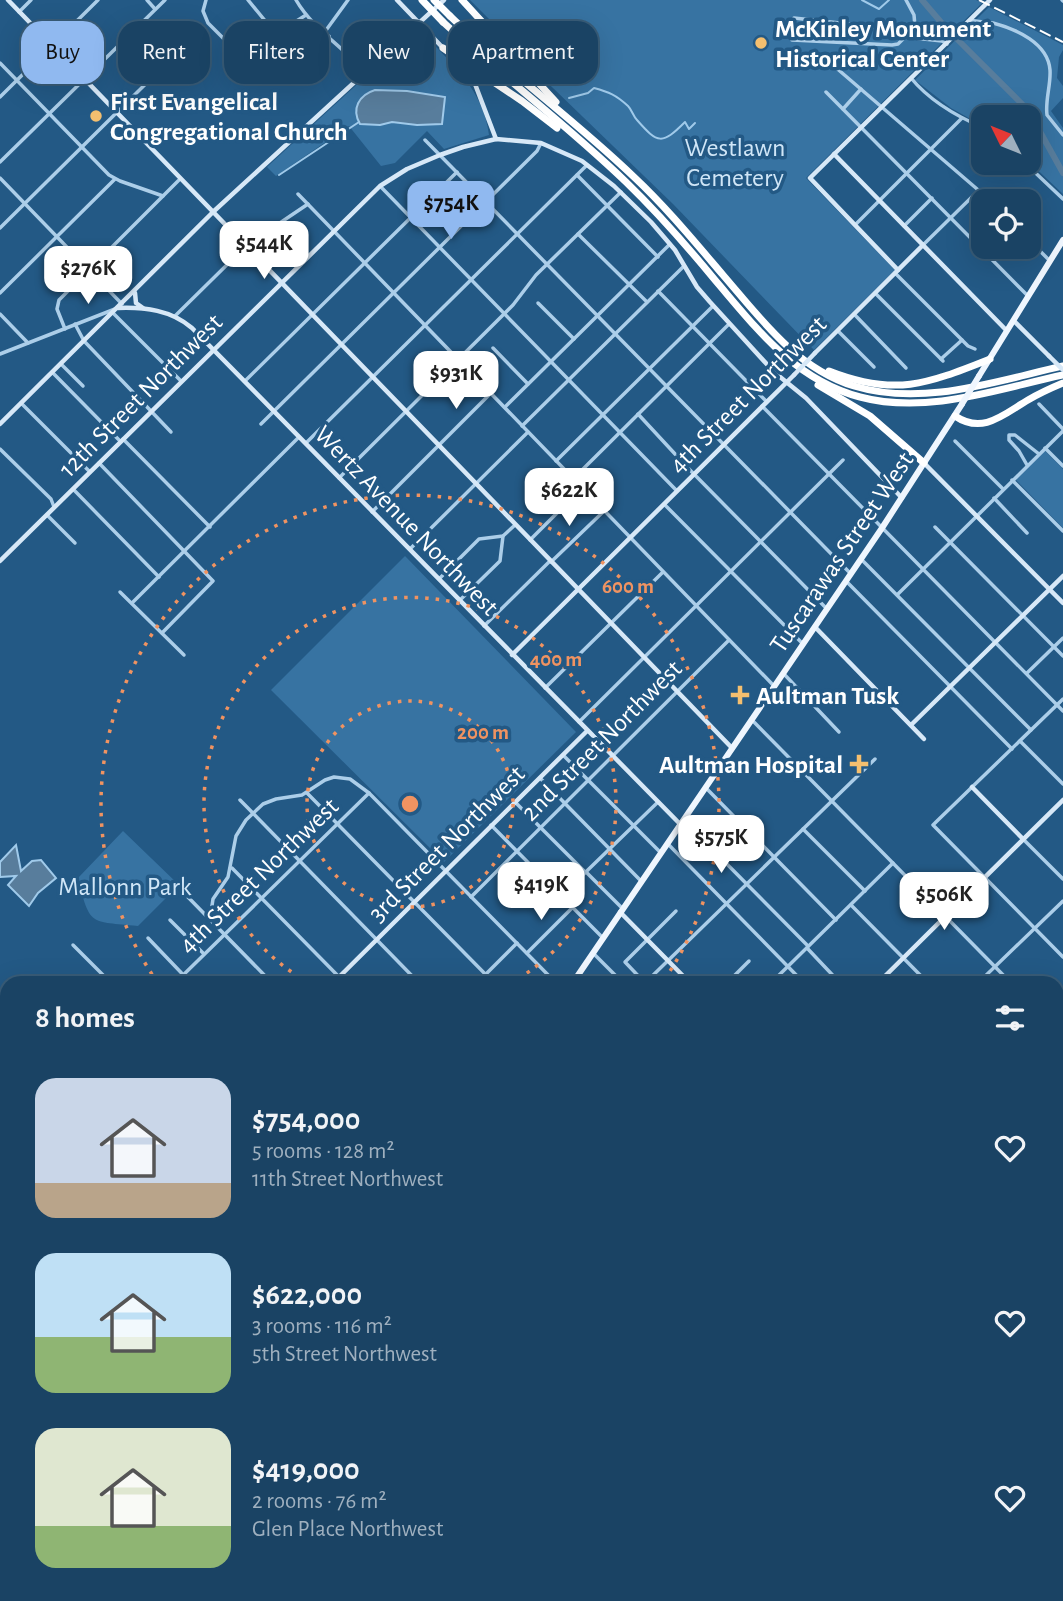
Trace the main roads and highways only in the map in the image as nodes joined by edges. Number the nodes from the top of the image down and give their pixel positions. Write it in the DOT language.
graph roads {
  1 [pos="422,0"];
  2 [pos="434,0"];
  3 [pos="462,0"];
  4 [pos="443,48"];
  5 [pos="609,154"];
  6 [pos="624,180"];
  7 [pos="1063,240"];
  8 [pos="749,321"];
  9 [pos="778,339"];
  10 [pos="990,359"];
  11 [pos="1063,368"];
  12 [pos="1063,383"];
  13 [pos="955,416"];
  14 [pos="924,463"];
  15 [pos="577,976"];
  1 -- 6 [label="highway, bridge"];
  2 -- 5 [label="highway, bridge"];
  3 -- 5 [label="highway"];
  4 -- 6 [label="highway"];
  5 -- 9 [label="highway"];
  6 -- 8 [label="highway"];
  7 -- 10 [label="main road, Tuscarawas Street West"];
  8 -- 11 [label="highway"];
  8 -- 14 [label="highway"];
  9 -- 10 [label="highway"];
  9 -- 11 [label="highway"];
  10 -- 13 [label="main road, Tuscarawas Street West, bridge"];
  12 -- 13 [label="highway"];
  13 -- 14 [label="main road, Tuscarawas Street West"];
  14 -- 15 [label="main road, Tuscarawas Street West"];
}
